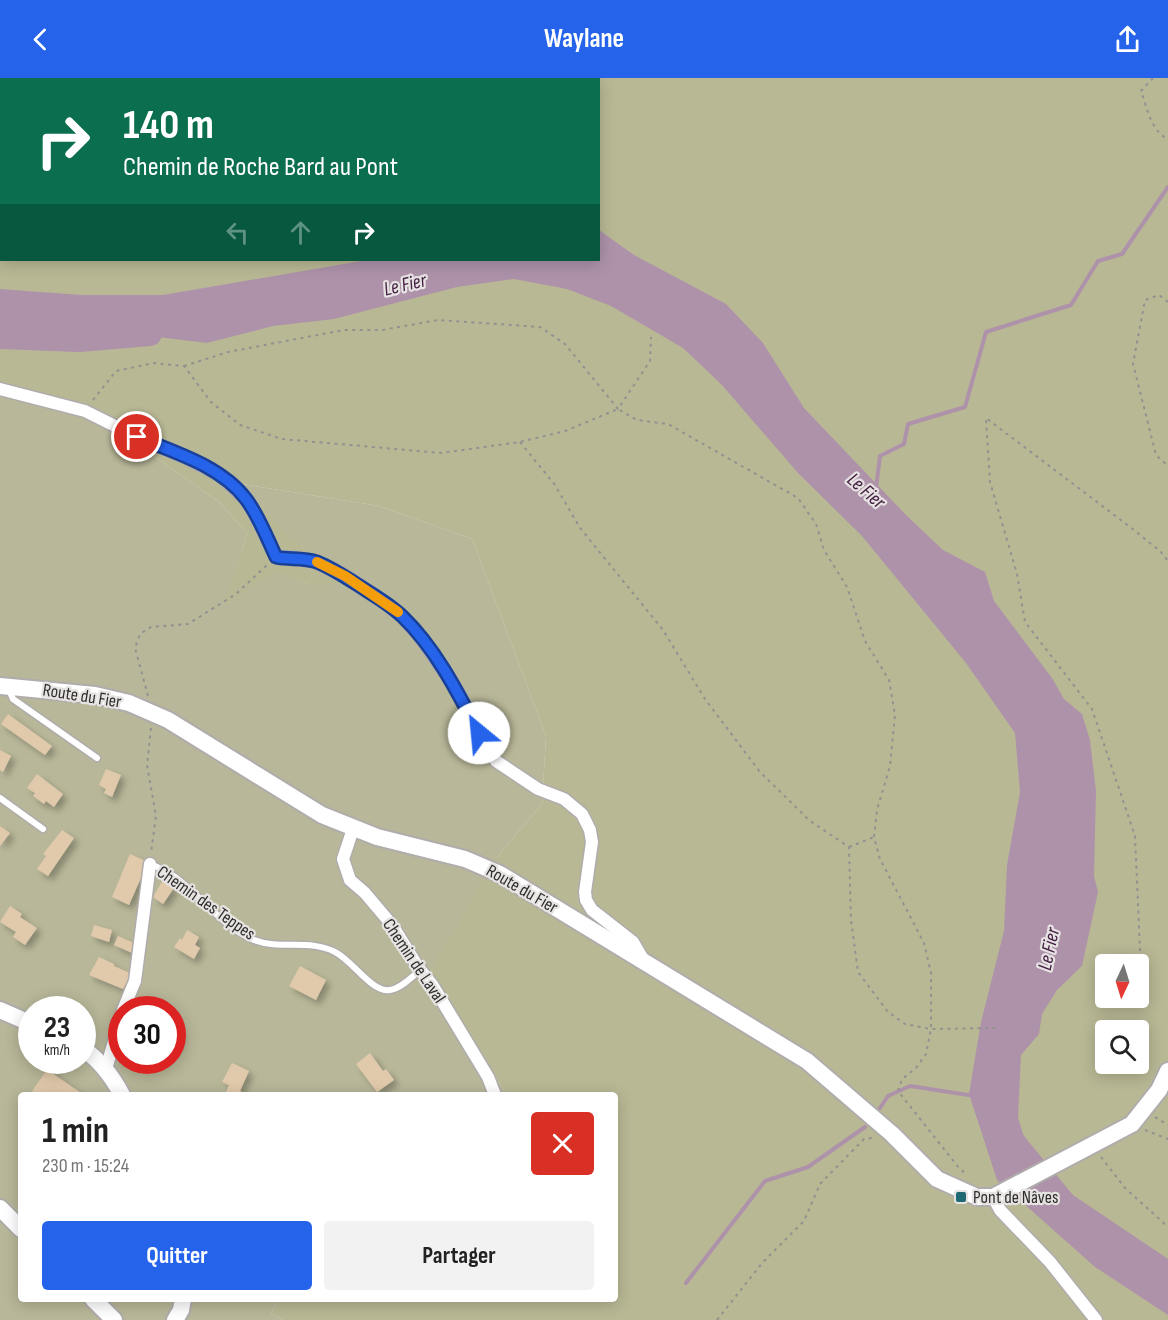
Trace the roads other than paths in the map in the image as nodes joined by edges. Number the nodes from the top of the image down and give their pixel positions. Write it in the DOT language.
graph roads {
  1 [pos="0,389"];
  2 [pos="4,686"];
  3 [pos="97,758"];
  4 [pos="0,798"];
  5 [pos="43,829"];
  6 [pos="353,829"];
  7 [pos="150,864"];
  8 [pos="644,962"];
  9 [pos="420,970"];
  10 [pos="129,996"];
  11 [pos="0,1010"];
  12 [pos="18,1018"];
  13 [pos="96,1060"];
  14 [pos="108,1062"];
  15 [pos="106,1069"];
  16 [pos="1168,1071"];
  17 [pos="120,1092"];
  18 [pos="494,1092"];
  19 [pos="985,1197"];
  20 [pos="0,1208"];
  21 [pos="18,1226"];
  22 [pos="96,1302"];
  23 [pos="183,1302"];
  24 [pos="114,1320"];
  25 [pos="175,1320"];
  26 [pos="1096,1320"];
  1 -- 8 [label="street"];
  2 -- 3 [label="lane"];
  2 -- 6 [label="main road, Route du Fier"];
  4 -- 5 [label="lane"];
  6 -- 8 [label="main road, Route du Fier"];
  6 -- 9 [label="street, Chemin de Laval"];
  7 -- 9 [label="lane, Chemin des Teppes"];
  7 -- 10 [label="street, Chemin des Teppes"];
  8 -- 19 [label="main road, Route du Fier"];
  9 -- 18 [label="street, Chemin de Laval"];
  11 -- 12 [label="main road"];
  13 -- 15 [label="main road"];
  14 -- 15 [label="street"];
  15 -- 17 [label="main road"];
  16 -- 19 [label="main road"];
  19 -- 26 [label="street"];
  20 -- 21 [label="main road"];
  22 -- 24 [label="main road"];
  23 -- 25 [label="main road"];
}
